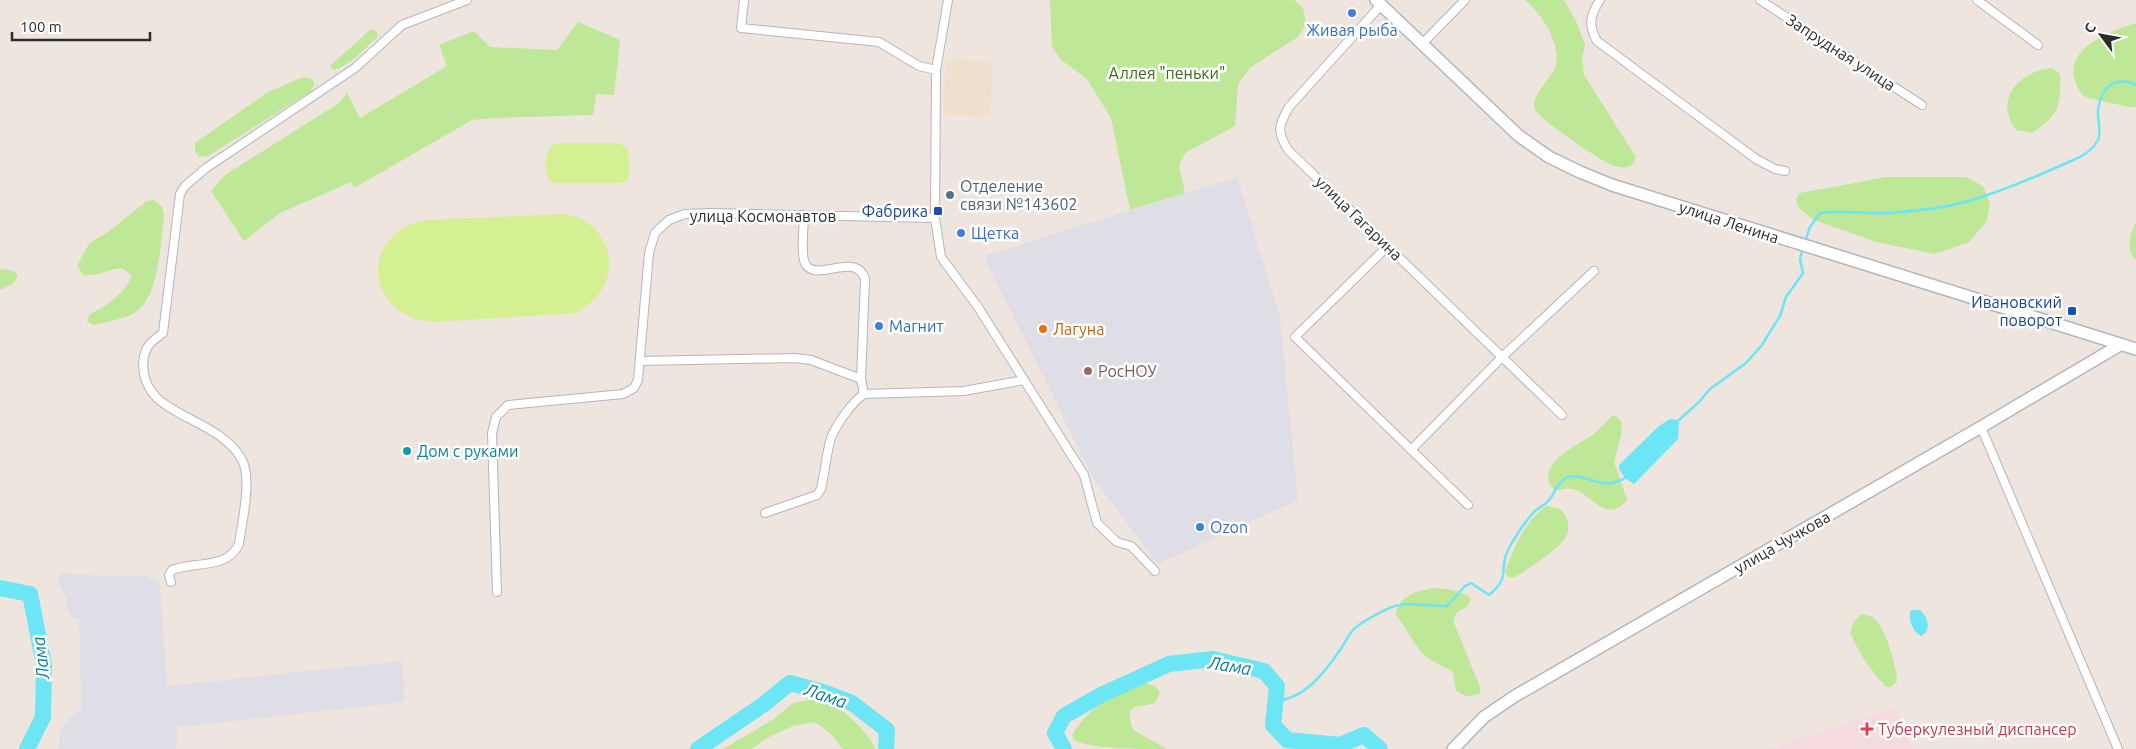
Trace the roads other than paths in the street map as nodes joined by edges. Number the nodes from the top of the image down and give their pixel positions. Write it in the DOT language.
graph roads {
  1 [pos="468,0"];
  2 [pos="744,0"];
  3 [pos="948,0"];
  4 [pos="1465,0"];
  5 [pos="1600,0"];
  6 [pos="1760,0"];
  7 [pos="1977,0"];
  8 [pos="1378,3"];
  9 [pos="1421,45"];
  10 [pos="2038,45"];
  11 [pos="936,70"];
  12 [pos="1922,105"];
  13 [pos="1784,171"];
  14 [pos="804,215"];
  15 [pos="935,218"];
  16 [pos="1388,246"];
  17 [pos="1594,271"];
  18 [pos="2120,344"];
  19 [pos="2136,349"];
  20 [pos="1502,357"];
  21 [pos="640,361"];
  22 [pos="861,379"];
  23 [pos="1024,380"];
  24 [pos="864,394"];
  25 [pos="1562,415"];
  26 [pos="1981,427"];
  27 [pos="1411,450"];
  28 [pos="1468,505"];
  29 [pos="765,513"];
  30 [pos="1155,571"];
  31 [pos="171,582"];
  32 [pos="497,592"];
  33 [pos="1453,749"];
  34 [pos="2118,749"];
  1 -- 31 [label="street"];
  2 -- 11 [label="street"];
  3 -- 11 [label="street"];
  4 -- 9 [label="street"];
  5 -- 13 [label="street"];
  6 -- 12 [label="street, Запрудная улица"];
  7 -- 10 [label="street"];
  8 -- 9 [label="main road, улица Ленина"];
  8 -- 16 [label="street, улица Гагарина"];
  9 -- 18 [label="main road, улица Ленина"];
  11 -- 15 [label="street"];
  14 -- 15 [label="street, улица Космонавтов"];
  14 -- 21 [label="street, улица Космонавтов"];
  14 -- 22 [label="street"];
  15 -- 23 [label="street"];
  16 -- 20 [label="street, улица Гагарина"];
  16 -- 27 [label="street"];
  17 -- 20 [label="street"];
  18 -- 19 [label="main road, улица Ленина"];
  18 -- 26 [label="main road, улица Чучкова"];
  20 -- 25 [label="street, улица Гагарина"];
  20 -- 27 [label="street"];
  21 -- 22 [label="street"];
  21 -- 32 [label="street, улица Космонавтов"];
  22 -- 24 [label="street"];
  23 -- 24 [label="street"];
  23 -- 30 [label="street"];
  24 -- 29 [label="street"];
  26 -- 33 [label="main road, улица Чучкова"];
  26 -- 34 [label="street"];
  27 -- 28 [label="street"];
}
